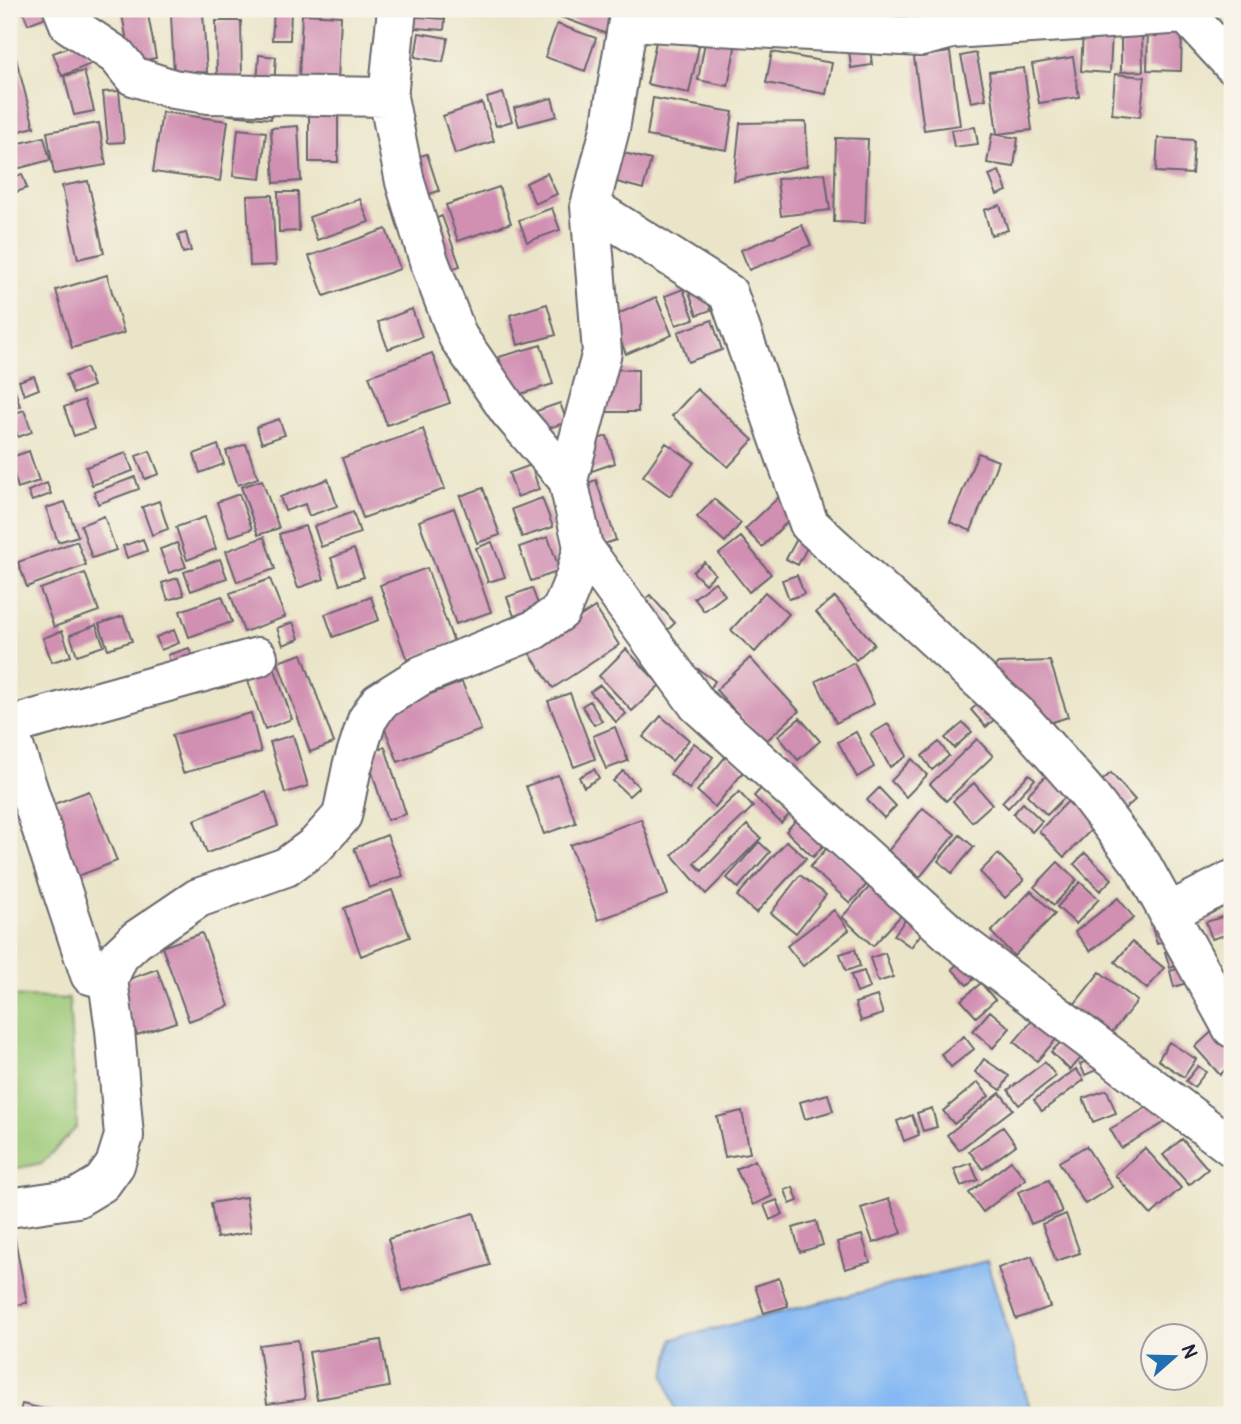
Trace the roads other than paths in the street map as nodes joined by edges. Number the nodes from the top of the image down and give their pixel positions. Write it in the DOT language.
graph roads {
  1 [pos="63,9"];
  2 [pos="397,9"];
  3 [pos="1186,11"];
  4 [pos="630,15"];
  5 [pos="1232,64"];
  6 [pos="388,97"];
  7 [pos="590,206"];
  8 [pos="568,480"];
  9 [pos="583,547"];
  10 [pos="258,657"];
  11 [pos="9,728"];
  12 [pos="1232,880"];
  13 [pos="1168,913"];
  14 [pos="108,980"];
  15 [pos="1232,1028"];
  16 [pos="1232,1147"];
  17 [pos="9,1208"];
  1 -- 6 [label="street"];
  2 -- 6 [label="street"];
  3 -- 4 [label="street"];
  3 -- 5 [label="street"];
  4 -- 7 [label="street"];
  6 -- 8 [label="street"];
  7 -- 8 [label="street"];
  7 -- 13 [label="street"];
  8 -- 9 [label="street"];
  9 -- 14 [label="street"];
  9 -- 16 [label="street"];
  10 -- 11 [label="street"];
  11 -- 14 [label="street"];
  12 -- 13 [label="street"];
  13 -- 15 [label="street"];
  14 -- 17 [label="street"];
}
